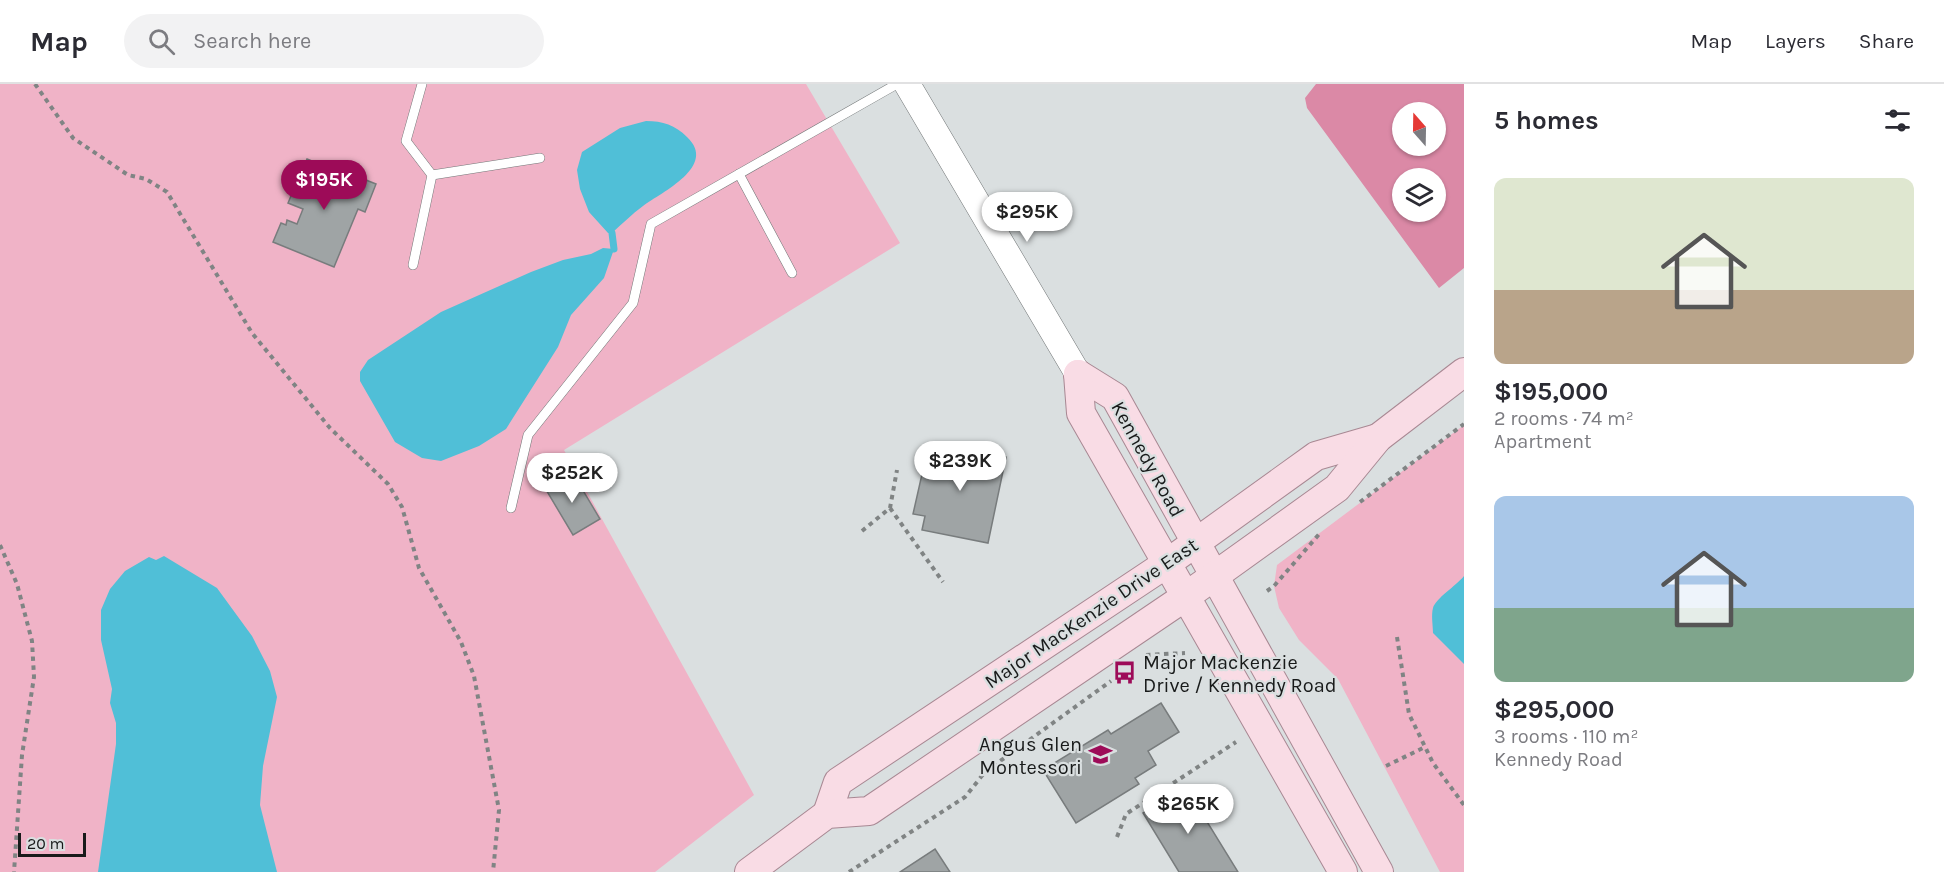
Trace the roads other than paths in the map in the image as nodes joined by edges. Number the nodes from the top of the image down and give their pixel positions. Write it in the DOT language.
graph roads {
  1 [pos="422,84"];
  2 [pos="897,84"];
  3 [pos="907,84"];
  4 [pos="540,158"];
  5 [pos="739,174"];
  6 [pos="432,175"];
  7 [pos="413,265"];
  8 [pos="792,273"];
  9 [pos="1464,372"];
  10 [pos="1078,374"];
  11 [pos="1378,438"];
  12 [pos="511,508"];
  13 [pos="1195,543"];
  14 [pos="1166,564"];
  15 [pos="1213,577"];
  16 [pos="1185,597"];
  17 [pos="827,814"];
  18 [pos="749,872"];
  19 [pos="1343,872"];
  20 [pos="1378,872"];
  1 -- 6 [label="lane"];
  2 -- 5 [label="lane"];
  3 -- 10 [label="main road, Kennedy Road"];
  4 -- 6 [label="lane"];
  5 -- 8 [label="lane"];
  5 -- 12 [label="lane"];
  6 -- 7 [label="lane"];
  9 -- 11 [label="main road, Major MacKenzie Drive East"];
  10 -- 13 [label="main road, Kennedy Road"];
  10 -- 14 [label="main road, Kennedy Road"];
  11 -- 13 [label="main road, Major MacKenzie Drive East"];
  11 -- 15 [label="main road, Major MacKenzie Drive East"];
  13 -- 14 [label="main road, Major MacKenzie Drive East"];
  13 -- 15 [label="main road, Kennedy Road"];
  14 -- 16 [label="main road, Kennedy Road"];
  14 -- 17 [label="main road, Major MacKenzie Drive East"];
  15 -- 16 [label="main road, Major MacKenzie Drive East"];
  15 -- 20 [label="main road, Kennedy Road"];
  16 -- 17 [label="main road, Major MacKenzie Drive East"];
  16 -- 19 [label="main road, Kennedy Road"];
  17 -- 18 [label="main road"];
}
